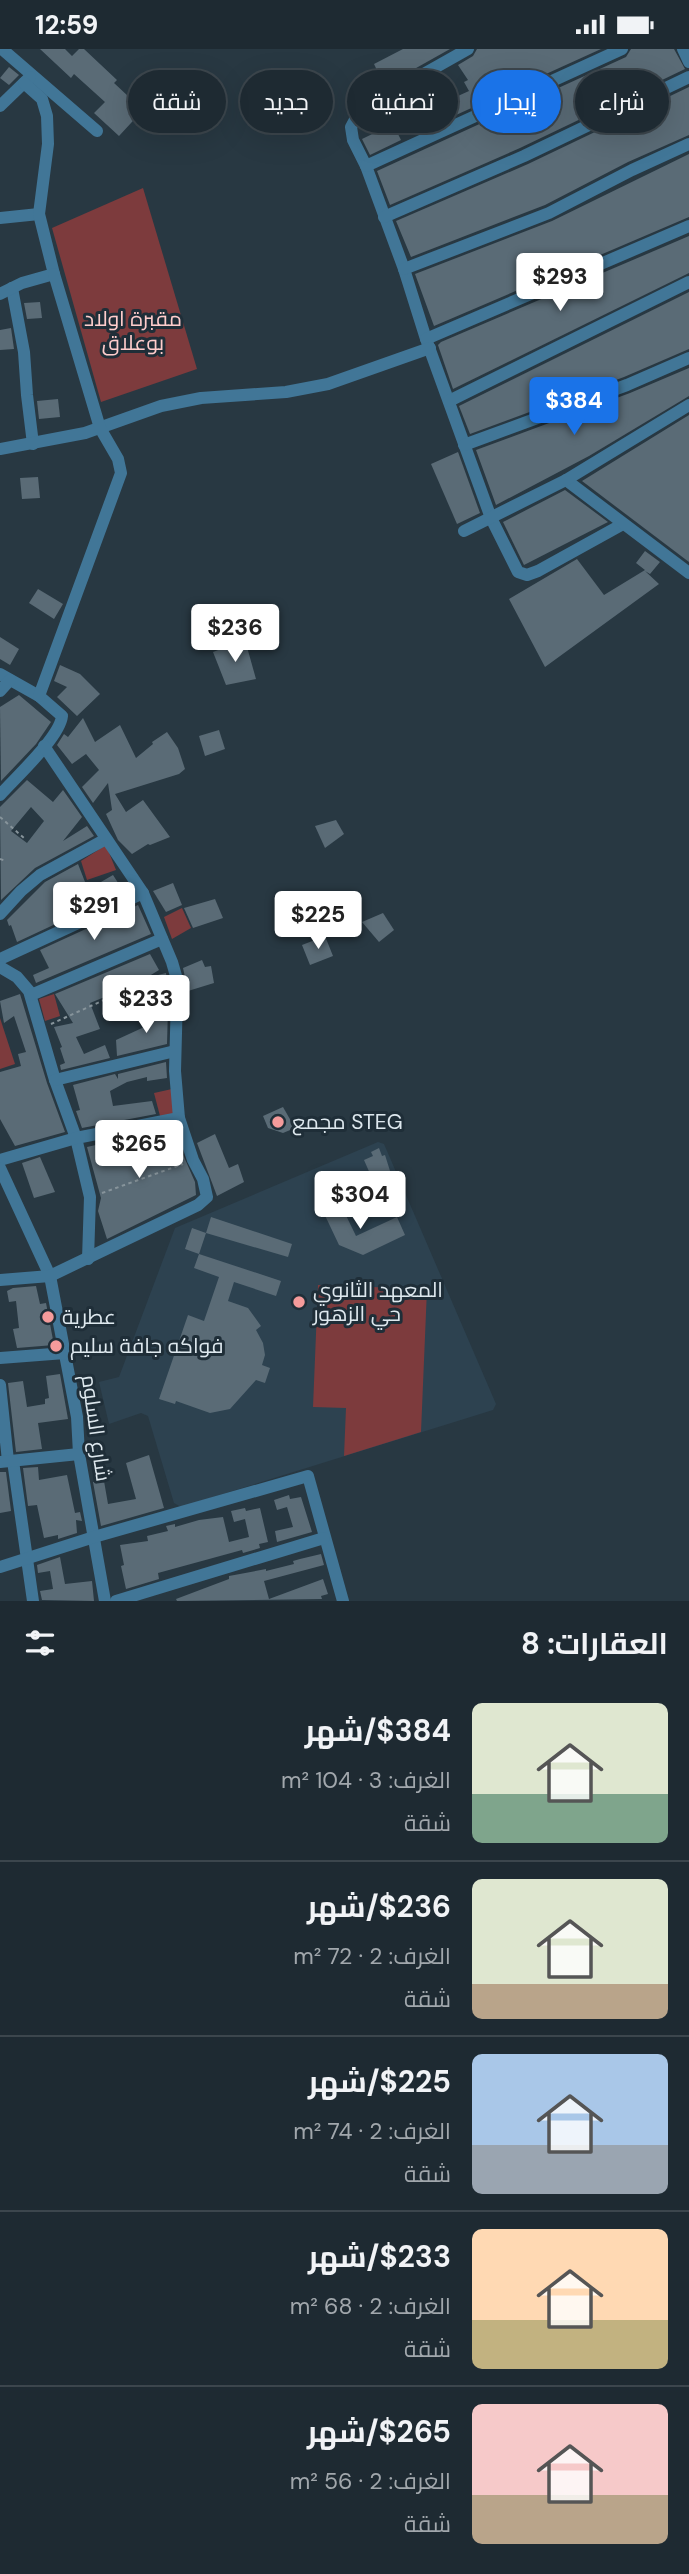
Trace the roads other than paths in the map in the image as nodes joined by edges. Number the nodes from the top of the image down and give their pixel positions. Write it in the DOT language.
graph roads {
  1 [pos="2,49"];
  2 [pos="468,49"];
  3 [pos="622,49"];
  4 [pos="683,49"];
  5 [pos="689,62"];
  6 [pos="689,77"];
  7 [pos="28,79"];
  8 [pos="0,106"];
  9 [pos="97,131"];
  10 [pos="689,144"];
  11 [pos="366,166"];
  12 [pos="39,214"];
  13 [pos="384,218"];
  14 [pos="0,219"];
  15 [pos="689,226"];
  16 [pos="404,269"];
  17 [pos="54,274"];
  18 [pos="689,282"];
  19 [pos="6,291"];
  20 [pos="428,344"];
  21 [pos="689,358"];
  22 [pos="449,401"];
  23 [pos="689,405"];
  24 [pos="100,428"];
  25 [pos="33,444"];
  26 [pos="464,445"];
  27 [pos="0,449"];
  28 [pos="566,480"];
  29 [pos="491,518"];
  30 [pos="623,524"];
  31 [pos="464,531"];
  32 [pos="687,567"];
  33 [pos="5,677"];
  34 [pos="0,691"];
  35 [pos="39,696"];
  36 [pos="44,746"];
  37 [pos="0,795"];
  38 [pos="106,839"];
  39 [pos="142,893"];
  40 [pos="0,914"];
  41 [pos="162,939"];
  42 [pos="0,959"];
  43 [pos="0,967"];
  44 [pos="31,995"];
  45 [pos="175,1051"];
  46 [pos="55,1080"];
  47 [pos="179,1118"];
  48 [pos="76,1138"];
  49 [pos="0,1160"];
  50 [pos="0,1168"];
  51 [pos="88,1259"];
  52 [pos="50,1276"];
  53 [pos="0,1280"];
  54 [pos="65,1353"];
  55 [pos="0,1359"];
  56 [pos="0,1385"];
  57 [pos="79,1454"];
  58 [pos="7,1462"];
  59 [pos="94,1537"];
  60 [pos="324,1538"];
  61 [pos="27,1557"];
  62 [pos="0,1567"];
  63 [pos="33,1601"];
  64 [pos="105,1601"];
  65 [pos="116,1601"];
  66 [pos="343,1601"];
  1 -- 7 [label="street"];
  2 -- 11 [label="street"];
  3 -- 11 [label="street"];
  4 -- 5 [label="street"];
  6 -- 13 [label="street"];
  7 -- 8 [label="street"];
  7 -- 9 [label="street"];
  7 -- 12 [label="street"];
  10 -- 16 [label="street"];
  11 -- 13 [label="street"];
  12 -- 14 [label="street"];
  12 -- 17 [label="street"];
  13 -- 16 [label="street"];
  15 -- 20 [label="street"];
  16 -- 20 [label="street"];
  17 -- 19 [label="street"];
  17 -- 24 [label="street"];
  18 -- 22 [label="street"];
  19 -- 25 [label="street"];
  20 -- 22 [label="street"];
  20 -- 24 [label="street"];
  21 -- 26 [label="street"];
  22 -- 26 [label="street"];
  23 -- 28 [label="street"];
  24 -- 25 [label="street"];
  24 -- 35 [label="street"];
  25 -- 27 [label="street"];
  26 -- 29 [label="street"];
  28 -- 29 [label="street"];
  28 -- 30 [label="street"];
  29 -- 30 [label="street"];
  29 -- 31 [label="street"];
  30 -- 32 [label="street"];
  33 -- 34 [label="street"];
  33 -- 35 [label="street"];
  35 -- 36 [label="street"];
  36 -- 37 [label="street"];
  36 -- 38 [label="street"];
  38 -- 39 [label="street"];
  38 -- 40 [label="street"];
  39 -- 41 [label="street"];
  39 -- 42 [label="street"];
  41 -- 44 [label="street"];
  41 -- 45 [label="street"];
  43 -- 44 [label="street"];
  44 -- 46 [label="street"];
  45 -- 46 [label="street"];
  45 -- 47 [label="street"];
  46 -- 48 [label="street"];
  47 -- 48 [label="street"];
  47 -- 51 [label="street"];
  48 -- 49 [label="street"];
  48 -- 51 [label="street"];
  50 -- 52 [label="street, شارع السلوم"];
  51 -- 52 [label="street"];
  52 -- 53 [label="street"];
  52 -- 54 [label="street, شارع السلوم"];
  54 -- 55 [label="street"];
  54 -- 57 [label="street, شارع السلوم"];
  56 -- 58 [label="street"];
  57 -- 58 [label="street"];
  57 -- 59 [label="street, شارع السلوم"];
  58 -- 61 [label="street"];
  59 -- 60 [label="street"];
  59 -- 61 [label="street"];
  59 -- 64 [label="street, شارع السلوم"];
  60 -- 65 [label="street"];
  60 -- 66 [label="street"];
  61 -- 62 [label="street"];
  61 -- 63 [label="street"];
}
